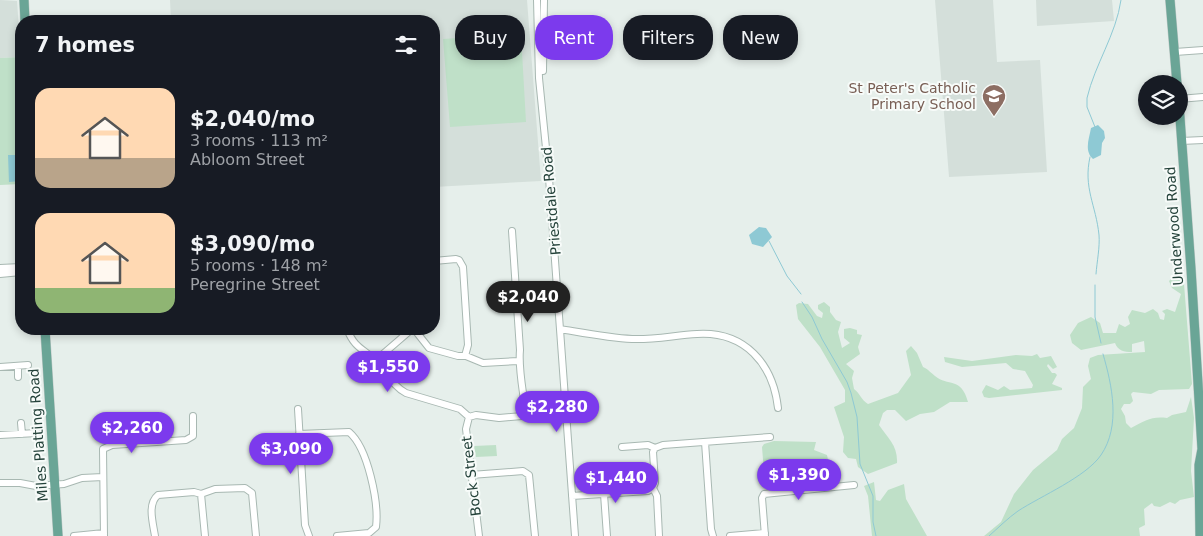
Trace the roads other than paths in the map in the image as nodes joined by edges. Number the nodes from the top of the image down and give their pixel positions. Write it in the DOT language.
graph roads {
  1 [pos="24,0"];
  2 [pos="537,0"];
  3 [pos="544,0"];
  4 [pos="1170,0"];
  5 [pos="25,15"];
  6 [pos="1203,50"];
  7 [pos="1175,52"];
  8 [pos="1176,75"];
  9 [pos="1203,97"];
  10 [pos="1188,98"];
  11 [pos="542,105"];
  12 [pos="1180,125"];
  13 [pos="1203,140"];
  14 [pos="1181,141"];
  15 [pos="512,231"];
  16 [pos="440,260"];
  17 [pos="15,267"];
  18 [pos="0,268"];
  19 [pos="15,273"];
  20 [pos="0,274"];
  21 [pos="560,330"];
  22 [pos="45,335"];
  23 [pos="350,335"];
  24 [pos="406,335"];
  25 [pos="418,335"];
  26 [pos="465,356"];
  27 [pos="376,360"];
  28 [pos="518,360"];
  29 [pos="28,365"];
  30 [pos="18,366"];
  31 [pos="0,367"];
  32 [pos="18,377"];
  33 [pos="778,408"];
  34 [pos="298,409"];
  35 [pos="566,412"];
  36 [pos="1201,412"];
  37 [pos="192,416"];
  38 [pos="469,416"];
  39 [pos="526,416"];
  40 [pos="22,423"];
  41 [pos="37,433"];
  42 [pos="22,434"];
  43 [pos="299,434"];
  44 [pos="0,435"];
  45 [pos="770,437"];
  46 [pos="705,442"];
  47 [pos="622,447"];
  48 [pos="655,448"];
  49 [pos="471,475"];
  50 [pos="103,477"];
  51 [pos="0,484"];
  52 [pos="55,484"];
  53 [pos="854,485"];
  54 [pos="653,488"];
  55 [pos="200,494"];
  56 [pos="604,494"];
  57 [pos="572,496"];
  58 [pos="104,534"];
  59 [pos="765,535"];
  60 [pos="58,536"];
  61 [pos="74,536"];
  62 [pos="154,536"];
  63 [pos="205,536"];
  64 [pos="256,536"];
  65 [pos="309,536"];
  66 [pos="338,536"];
  67 [pos="479,536"];
  68 [pos="535,536"];
  69 [pos="575,536"];
  70 [pos="607,536"];
  71 [pos="660,536"];
  72 [pos="713,536"];
  73 [pos="730,536"];
  74 [pos="1200,536"];
  1 -- 5 [label="main road"];
  2 -- 11 [label="street, Priestdale Road"];
  3 -- 11 [label="street, Priestdale Road"];
  4 -- 7 [label="main road"];
  6 -- 7 [label="street"];
  7 -- 8 [label="main road"];
  9 -- 10 [label="street"];
  11 -- 21 [label="street, Priestdale Road"];
  12 -- 14 [label="main road, Underwood Road"];
  13 -- 14 [label="street"];
  14 -- 36 [label="main road, Underwood Road"];
  15 -- 28 [label="street"];
  16 -- 26 [label="street"];
  17 -- 18 [label="street"];
  19 -- 20 [label="street"];
  21 -- 33 [label="street"];
  21 -- 35 [label="street, Priestdale Road"];
  22 -- 52 [label="main road, Miles Platting Road"];
  23 -- 27 [label="street"];
  24 -- 27 [label="street"];
  25 -- 26 [label="street"];
  26 -- 28 [label="street"];
  27 -- 38 [label="street"];
  28 -- 39 [label="street"];
  29 -- 30 [label="street"];
  30 -- 31 [label="street"];
  30 -- 32 [label="street"];
  34 -- 43 [label="street"];
  35 -- 39 [label="street"];
  35 -- 57 [label="street, Priestdale Road"];
  36 -- 74 [label="main road, Underwood Road"];
  37 -- 50 [label="street"];
  38 -- 39 [label="street"];
  38 -- 49 [label="street, Bock Street"];
  40 -- 42 [label="street"];
  41 -- 42 [label="street"];
  42 -- 44 [label="street"];
  43 -- 65 [label="street"];
  43 -- 66 [label="street"];
  45 -- 46 [label="street"];
  46 -- 48 [label="street"];
  46 -- 72 [label="street"];
  47 -- 48 [label="street"];
  48 -- 54 [label="street"];
  49 -- 67 [label="street, Bock Street"];
  49 -- 68 [label="street"];
  50 -- 52 [label="street"];
  50 -- 58 [label="street"];
  51 -- 52 [label="street"];
  52 -- 60 [label="main road, Miles Platting Road"];
  53 -- 59 [label="street"];
  54 -- 56 [label="street"];
  54 -- 71 [label="street"];
  55 -- 62 [label="street"];
  55 -- 63 [label="street"];
  55 -- 64 [label="street"];
  56 -- 57 [label="street"];
  56 -- 70 [label="street"];
  57 -- 69 [label="street, Priestdale Road"];
  58 -- 61 [label="street"];
  59 -- 73 [label="street"];
}
